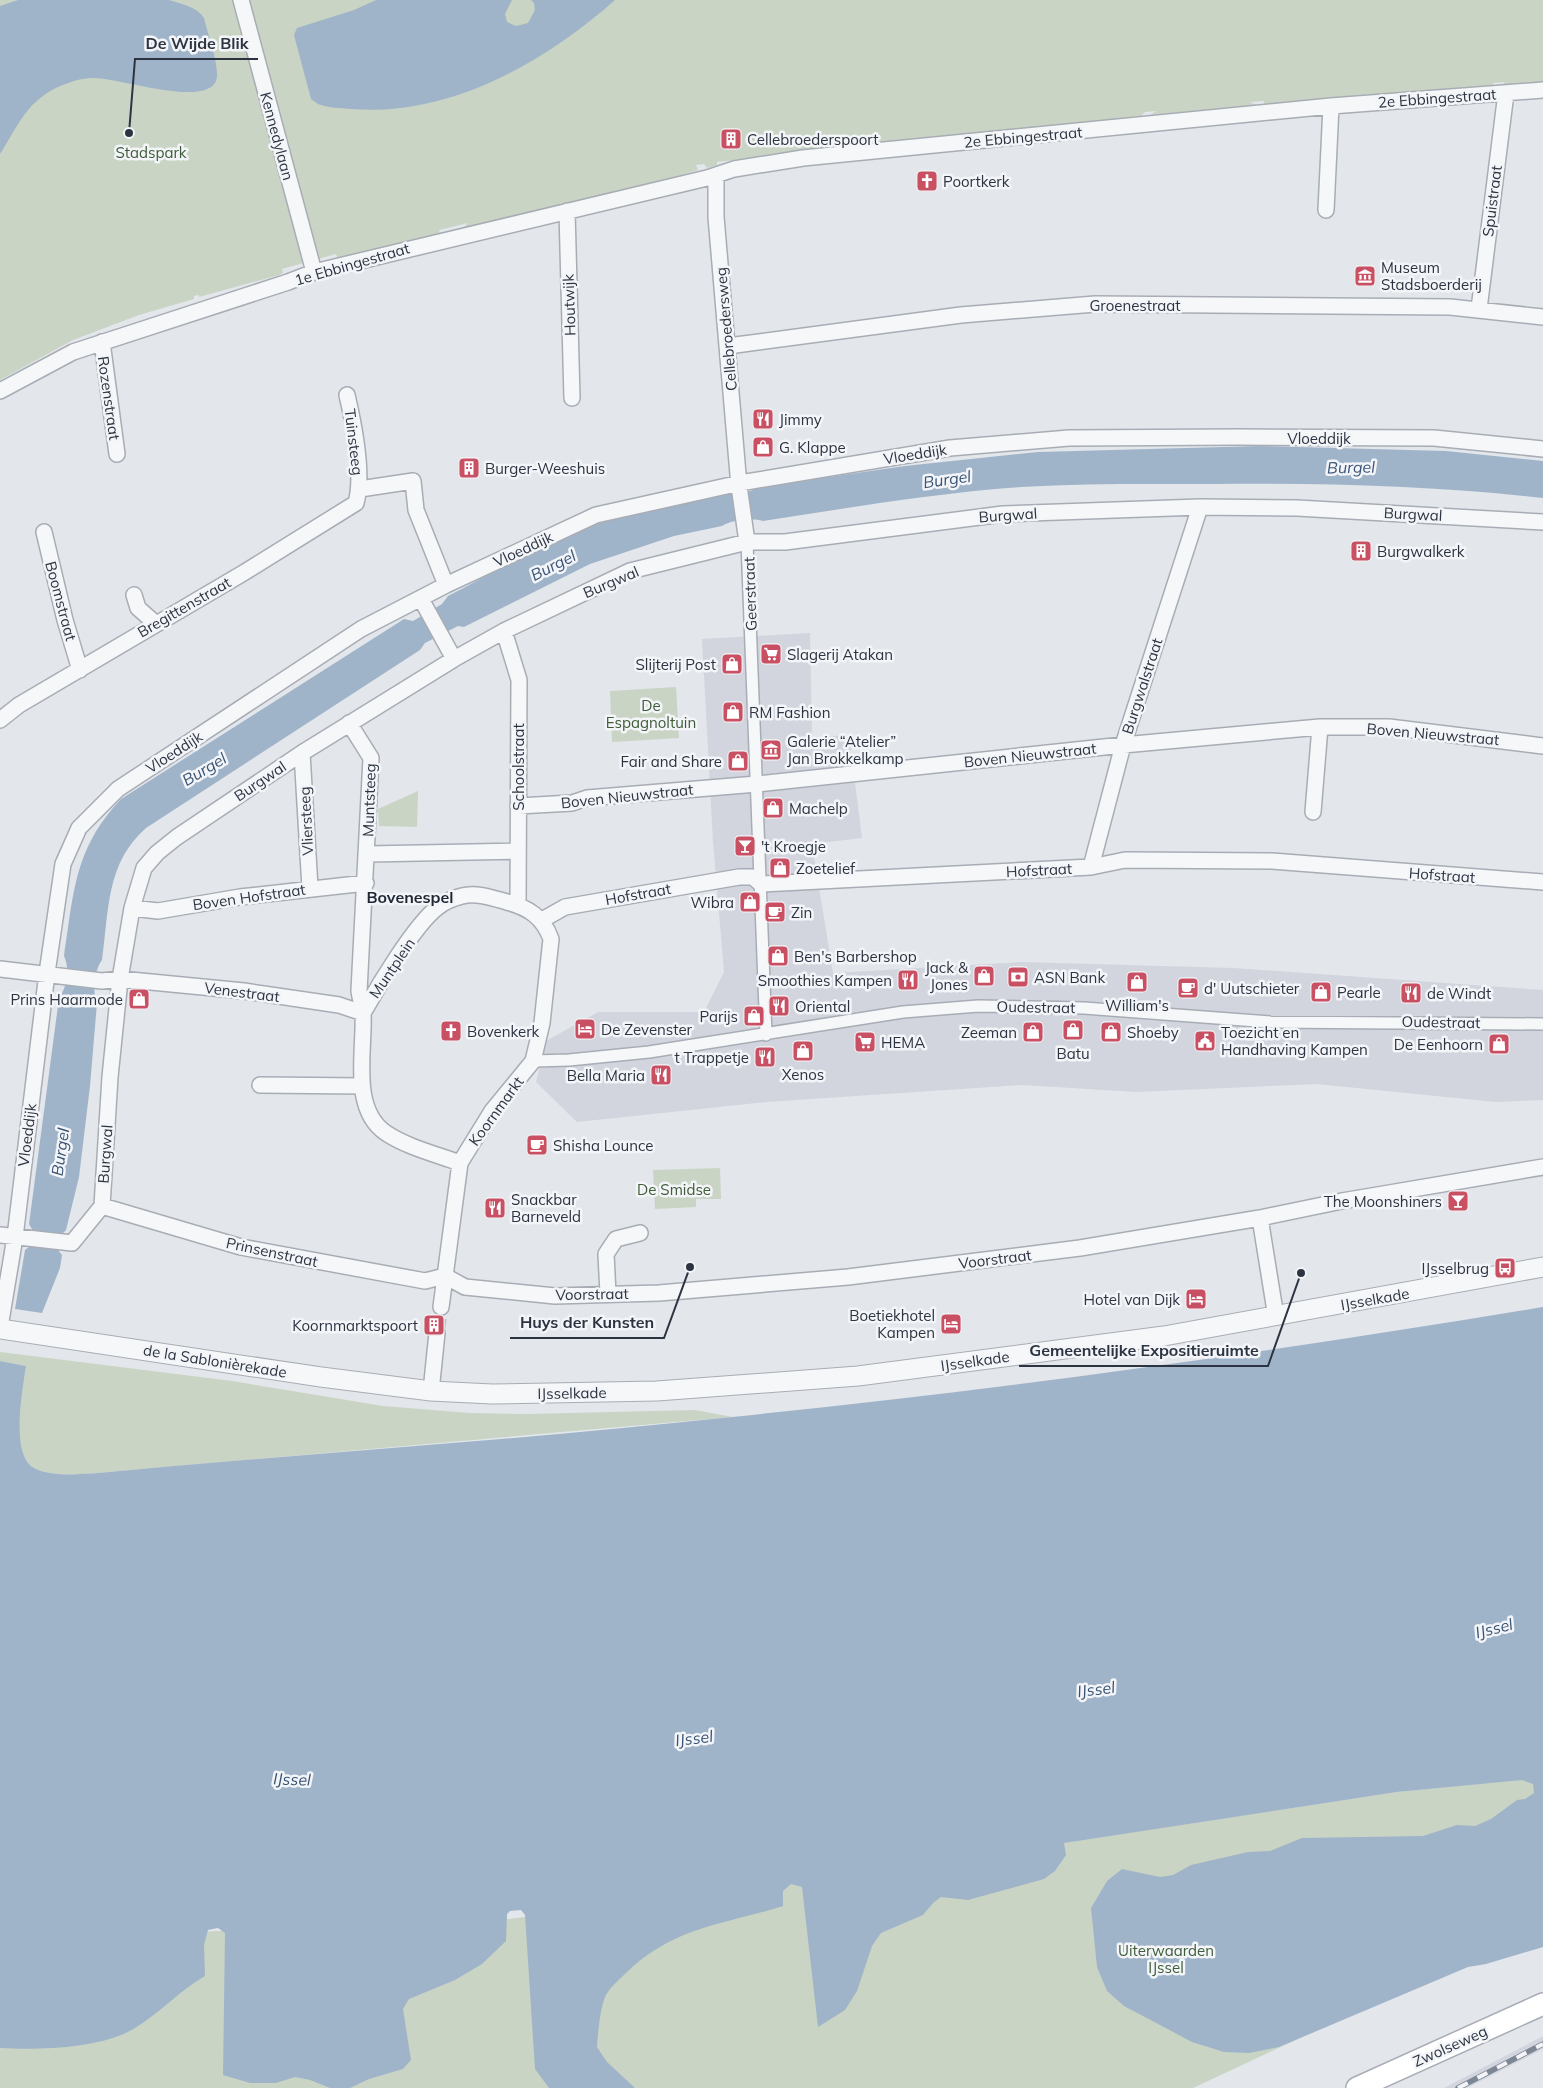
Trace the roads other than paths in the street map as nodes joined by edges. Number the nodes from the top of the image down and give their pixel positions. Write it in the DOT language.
graph roads {
  1 [pos="241,0"];
  2 [pos="1543,90"];
  3 [pos="1506,93"];
  4 [pos="1331,106"];
  5 [pos="716,176"];
  6 [pos="1326,210"];
  7 [pos="566,211"];
  8 [pos="314,272"];
  9 [pos="1479,309"];
  10 [pos="1543,317"];
  11 [pos="102,342"];
  12 [pos="728,346"];
  13 [pos="0,390"];
  14 [pos="347,395"];
  15 [pos="572,398"];
  16 [pos="1543,449"];
  17 [pos="117,454"];
  18 [pos="740,484"];
  19 [pos="360,489"];
  20 [pos="1200,507"];
  21 [pos="1543,522"];
  22 [pos="44,532"];
  23 [pos="747,536"];
  24 [pos="446,584"];
  25 [pos="134,595"];
  26 [pos="424,603"];
  27 [pos="155,623"];
  28 [pos="504,632"];
  29 [pos="454,659"];
  30 [pos="80,670"];
  31 [pos="0,720"];
  32 [pos="349,724"];
  33 [pos="1320,727"];
  34 [pos="1123,745"];
  35 [pos="1543,746"];
  36 [pos="302,753"];
  37 [pos="757,784"];
  38 [pos="518,806"];
  39 [pos="1313,812"];
  40 [pos="518,850"];
  41 [pos="368,854"];
  42 [pos="1091,867"];
  43 [pos="1543,882"];
  44 [pos="366,883"];
  45 [pos="761,884"];
  46 [pos="310,888"];
  47 [pos="518,905"];
  48 [pos="132,908"];
  49 [pos="542,920"];
  50 [pos="0,969"];
  51 [pos="47,973"];
  52 [pos="120,979"];
  53 [pos="363,1014"];
  54 [pos="1543,1024"];
  55 [pos="766,1035"];
  56 [pos="533,1060"];
  57 [pos="260,1085"];
  58 [pos="362,1086"];
  59 [pos="460,1163"];
  60 [pos="1543,1167"];
  61 [pos="102,1206"];
  62 [pos="1260,1218"];
  63 [pos="640,1233"];
  64 [pos="0,1235"];
  65 [pos="22,1237"];
  66 [pos="1543,1268"];
  67 [pos="444,1276"];
  68 [pos="608,1294"];
  69 [pos="441,1307"];
  70 [pos="1276,1317"];
  71 [pos="0,1328"];
  72 [pos="437,1333"];
  73 [pos="431,1391"];
  74 [pos="1543,2004"];
  75 [pos="1357,2088"];
  1 -- 8 [label="street, Kennedylaan"];
  2 -- 3 [label="street, 2e Ebbingestraat"];
  3 -- 4 [label="street, 2e Ebbingestraat"];
  3 -- 9 [label="street, Spuistraat"];
  4 -- 5 [label="street, 2e Ebbingestraat"];
  4 -- 6 [label="street"];
  5 -- 7 [label="street, 1e Ebbingestraat"];
  5 -- 12 [label="street, Cellebroedersweg"];
  7 -- 8 [label="street, 1e Ebbingestraat"];
  7 -- 15 [label="street, Houtwijk"];
  8 -- 11 [label="street, 1e Ebbingestraat"];
  9 -- 10 [label="street, Groenestraat"];
  9 -- 12 [label="street, Groenestraat"];
  11 -- 13 [label="street, 1e Ebbingestraat"];
  11 -- 17 [label="street, Rozenstraat"];
  12 -- 18 [label="street, Cellebroedersweg"];
  14 -- 19 [label="street, Tuinsteeg"];
  16 -- 18 [label="street, Vloeddijk"];
  18 -- 23 [label="street, Cellebroedersweg"];
  18 -- 24 [label="street, Vloeddijk"];
  19 -- 24 [label="street"];
  19 -- 27 [label="street, Bregittenstraat"];
  20 -- 21 [label="street, Burgwal"];
  20 -- 23 [label="street, Burgwal"];
  20 -- 34 [label="street, Burgwalstraat"];
  22 -- 30 [label="street, Boomstraat"];
  23 -- 28 [label="street, Burgwal"];
  23 -- 37 [label="street, Geerstraat"];
  24 -- 26 [label="street, Vloeddijk"];
  25 -- 27 [label="street"];
  26 -- 29 [label="street"];
  26 -- 51 [label="street, Vloeddijk"];
  27 -- 30 [label="street, Bregittenstraat"];
  28 -- 29 [label="street, Burgwal"];
  28 -- 38 [label="street, Schoolstraat"];
  29 -- 32 [label="street, Burgwal"];
  30 -- 31 [label="street, Bregittenstraat"];
  32 -- 36 [label="street, Burgwal"];
  32 -- 41 [label="street, Muntsteeg"];
  33 -- 34 [label="street, Boven Nieuwstraat"];
  33 -- 35 [label="street, Boven Nieuwstraat"];
  33 -- 39 [label="street"];
  34 -- 37 [label="street, Boven Nieuwstraat"];
  34 -- 42 [label="street, Burgwalstraat"];
  36 -- 46 [label="street, Vliersteeg"];
  36 -- 48 [label="street, Burgwal"];
  37 -- 38 [label="street, Boven Nieuwstraat"];
  37 -- 45 [label="street, Geerstraat"];
  38 -- 40 [label="street, Schoolstraat"];
  40 -- 41 [label="street"];
  40 -- 47 [label="street, Schoolstraat"];
  41 -- 44 [label="street, Muntplein"];
  42 -- 43 [label="street, Hofstraat"];
  42 -- 45 [label="street, Hofstraat"];
  44 -- 46 [label="street, Boven Hofstraat"];
  44 -- 53 [label="street, Muntplein"];
  45 -- 49 [label="street, Hofstraat"];
  45 -- 55 [label="street, Geerstraat"];
  46 -- 48 [label="street, Boven Hofstraat"];
  47 -- 49 [label="street, Muntplein"];
  47 -- 53 [label="street, Muntplein"];
  48 -- 52 [label="street, Burgwal"];
  49 -- 56 [label="street"];
  50 -- 51 [label="street, Venestraat"];
  51 -- 52 [label="street, Venestraat"];
  51 -- 65 [label="street, Vloeddijk"];
  52 -- 53 [label="street, Venestraat"];
  52 -- 61 [label="street, Burgwal"];
  53 -- 58 [label="street"];
  54 -- 55 [label="street, Oudestraat"];
  55 -- 56 [label="street, Oudestraat"];
  56 -- 59 [label="street, Koornmarkt"];
  57 -- 58 [label="street"];
  58 -- 59 [label="street"];
  59 -- 67 [label="street, Koornmarkt"];
  60 -- 62 [label="street, Voorstraat"];
  61 -- 65 [label="street"];
  61 -- 67 [label="street, Prinsenstraat"];
  62 -- 68 [label="street, Voorstraat"];
  62 -- 70 [label="street"];
  63 -- 68 [label="street"];
  64 -- 65 [label="street"];
  65 -- 71 [label="street, Vloeddijk"];
  66 -- 70 [label="street, IJsselkade"];
  67 -- 68 [label="street, Voorstraat"];
  67 -- 69 [label="street, Koornmarkt"];
  70 -- 73 [label="street, IJsselkade"];
  71 -- 73 [label="street, de la Sablonièrekade"];
  72 -- 73 [label="street"];
  74 -- 75 [label="main road, Zwolseweg"];
}
